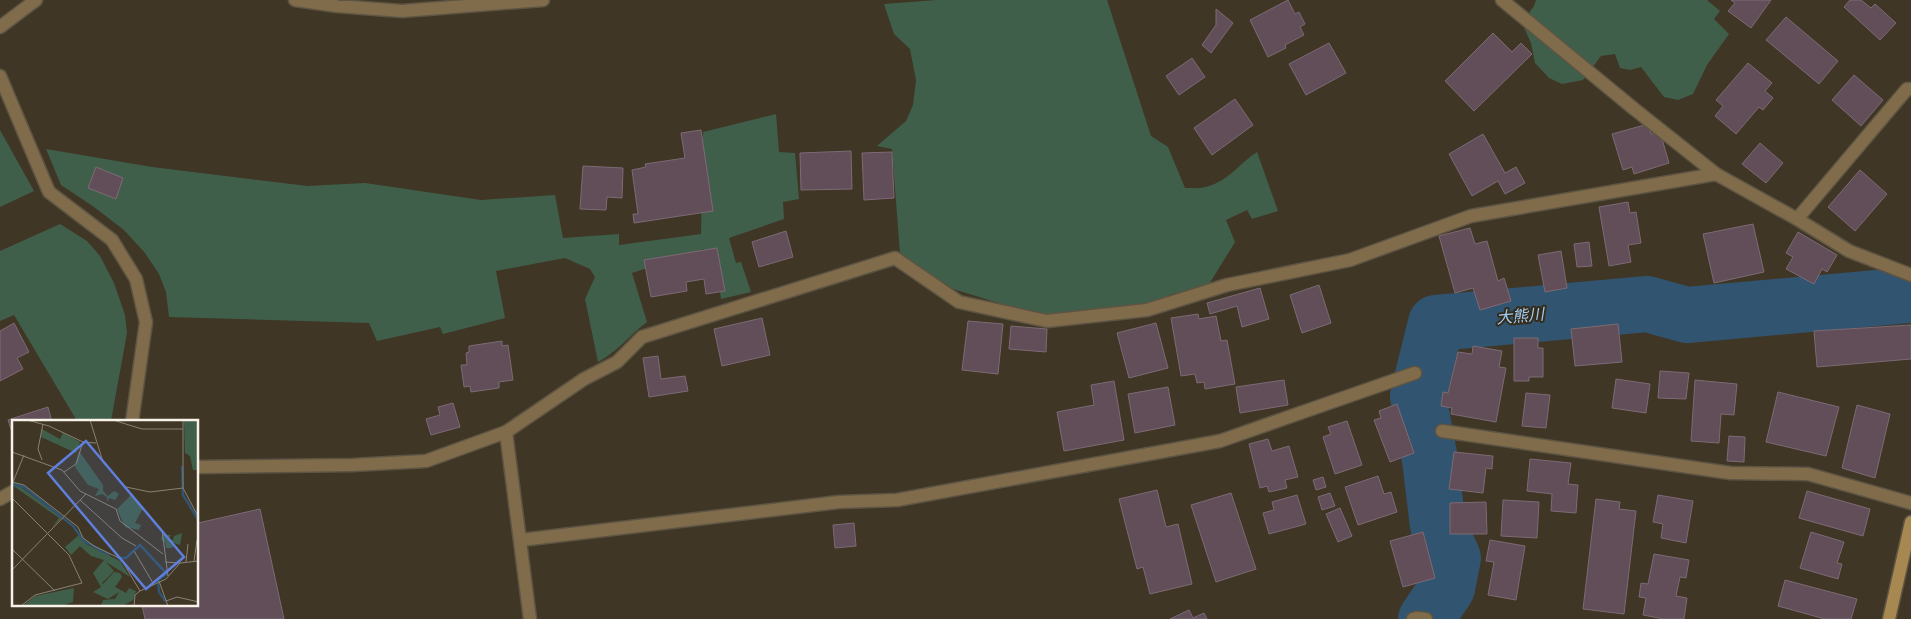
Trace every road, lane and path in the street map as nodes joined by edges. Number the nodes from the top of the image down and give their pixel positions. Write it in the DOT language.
graph roads {
  1 [pos="36,0"];
  2 [pos="295,0"];
  3 [pos="543,0"];
  4 [pos="1502,0"];
  5 [pos="0,27"];
  6 [pos="0,76"];
  7 [pos="1911,89"];
  8 [pos="1716,174"];
  9 [pos="1797,219"];
  10 [pos="1911,275"];
  11 [pos="1415,373"];
  12 [pos="132,420"];
  13 [pos="1442,431"];
  14 [pos="506,432"];
  15 [pos="199,467"];
  16 [pos="12,492"];
  17 [pos="0,499"];
  18 [pos="1911,503"];
  19 [pos="1911,522"];
  20 [pos="521,540"];
  21 [pos="530,619"];
  22 [pos="1413,619"];
  23 [pos="1426,619"];
  24 [pos="1889,619"];
  1 -- 5 [label="street"];
  2 -- 3 [label="street"];
  4 -- 8 [label="street"];
  6 -- 12 [label="street"];
  7 -- 9 [label="street"];
  8 -- 9 [label="street"];
  8 -- 14 [label="street"];
  9 -- 10 [label="street"];
  11 -- 20 [label="street"];
  13 -- 18 [label="street"];
  14 -- 15 [label="street"];
  14 -- 20 [label="street"];
  16 -- 17 [label="street"];
  19 -- 24 [label="street"];
  20 -- 21 [label="street"];
  22 -- 23 [label="street"];
}
